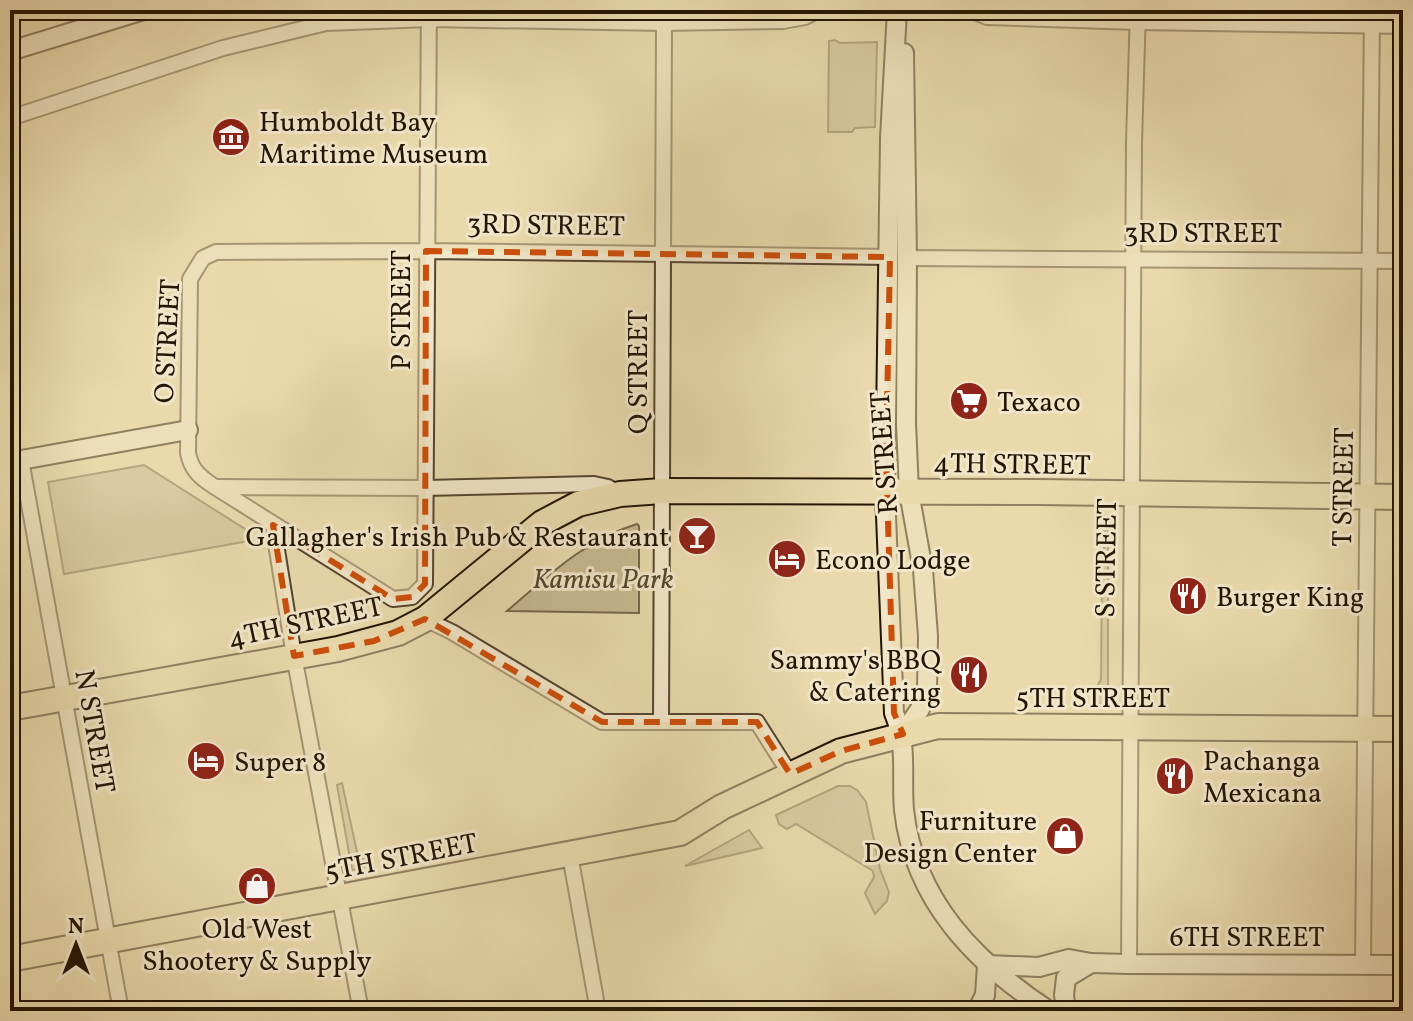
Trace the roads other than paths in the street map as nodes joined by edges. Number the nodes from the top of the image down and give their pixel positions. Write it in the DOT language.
graph roads {
  1 [pos="144,10"];
  2 [pos="819,10"];
  3 [pos="897,10"];
  4 [pos="971,10"];
  5 [pos="1372,10"];
  6 [pos="1138,16"];
  7 [pos="429,19"];
  8 [pos="664,23"];
  9 [pos="1372,26"];
  10 [pos="1403,26"];
  11 [pos="10,51"];
  12 [pos="10,118"];
  13 [pos="426,251"];
  14 [pos="664,253"];
  15 [pos="203,258"];
  16 [pos="898,258"];
  17 [pos="1133,260"];
  18 [pos="1368,261"];
  19 [pos="1403,261"];
  20 [pos="188,430"];
  21 [pos="16,461"];
  22 [pos="215,487"];
  23 [pos="425,488"];
  24 [pos="662,491"];
  25 [pos="897,491"];
  26 [pos="620,494"];
  27 [pos="1131,494"];
  28 [pos="1367,496"];
  29 [pos="1403,497"];
  30 [pos="273,525"];
  31 [pos="425,619"];
  32 [pos="294,656"];
  33 [pos="64,697"];
  34 [pos="10,708"];
  35 [pos="661,722"];
  36 [pos="1130,728"];
  37 [pos="1365,729"];
  38 [pos="1403,729"];
  39 [pos="903,734"];
  40 [pos="790,774"];
  41 [pos="570,855"];
  42 [pos="339,899"];
  43 [pos="109,941"];
  44 [pos="10,959"];
  45 [pos="1091,963"];
  46 [pos="1129,964"];
  47 [pos="987,965"];
  48 [pos="1363,965"];
  49 [pos="1403,965"];
  50 [pos="121,1011"];
  51 [pos="361,1011"];
  52 [pos="598,1011"];
  53 [pos="977,1011"];
  54 [pos="1049,1011"];
  55 [pos="1066,1011"];
  1 -- 11 [label="main road"];
  2 -- 8 [label="street"];
  3 -- 16 [label="main road, R STREET"];
  4 -- 6 [label="street"];
  5 -- 9 [label="street, T STREET"];
  6 -- 9 [label="street"];
  6 -- 17 [label="street, S STREET"];
  7 -- 8 [label="street"];
  7 -- 12 [label="street"];
  7 -- 13 [label="street, P STREET"];
  8 -- 14 [label="street, Q STREET"];
  9 -- 10 [label="street"];
  9 -- 18 [label="street, T STREET"];
  13 -- 14 [label="street, 3RD STREET"];
  13 -- 15 [label="street, 3RD STREET"];
  13 -- 23 [label="street, P STREET"];
  14 -- 16 [label="street, 3RD STREET"];
  14 -- 24 [label="street, Q STREET"];
  15 -- 20 [label="street, O STREET"];
  16 -- 17 [label="street, 3RD STREET"];
  16 -- 25 [label="main road, R STREET"];
  17 -- 18 [label="street, 3RD STREET"];
  17 -- 27 [label="street, S STREET"];
  18 -- 19 [label="street, 3RD STREET"];
  18 -- 28 [label="street, T STREET"];
  20 -- 21 [label="main road"];
  20 -- 22 [label="street"];
  21 -- 33 [label="street, N STREET"];
  22 -- 23 [label="street, 4TH STREET"];
  22 -- 30 [label="street"];
  23 -- 26 [label="street, 4TH STREET"];
  23 -- 30 [label="street, P STREET"];
  24 -- 25 [label="highway, 4TH STREET"];
  24 -- 26 [label="highway, 4TH STREET"];
  24 -- 35 [label="street, Q STREET"];
  25 -- 27 [label="highway, 4TH STREET"];
  25 -- 39 [label="main road, R STREET"];
  25 -- 39 [label="main road, R STREET"];
  26 -- 31 [label="highway, 4TH STREET"];
  27 -- 28 [label="highway, 4TH STREET"];
  27 -- 36 [label="street, S STREET"];
  28 -- 29 [label="highway, 4TH STREET"];
  28 -- 37 [label="street, T STREET"];
  30 -- 32 [label="street"];
  31 -- 32 [label="highway, 4TH STREET"];
  31 -- 35 [label="street"];
  32 -- 33 [label="highway, 4TH STREET"];
  32 -- 42 [label="street"];
  33 -- 34 [label="highway, 4TH STREET"];
  33 -- 43 [label="street, N STREET"];
  35 -- 40 [label="street"];
  36 -- 37 [label="highway, 5TH STREET"];
  36 -- 39 [label="highway, 5TH STREET"];
  36 -- 46 [label="street, S STREET"];
  37 -- 38 [label="highway, 5TH STREET"];
  37 -- 48 [label="street, T STREET"];
  39 -- 40 [label="highway, 5TH STREET"];
  39 -- 47 [label="main road"];
  40 -- 41 [label="highway, 5TH STREET"];
  41 -- 42 [label="highway, 5TH STREET"];
  41 -- 52 [label="street"];
  42 -- 43 [label="highway, 5TH STREET"];
  42 -- 51 [label="street"];
  43 -- 44 [label="highway, 5TH STREET"];
  43 -- 50 [label="street, N STREET"];
  45 -- 46 [label="main road, 6TH STREET"];
  45 -- 47 [label="main road, 6TH STREET"];
  45 -- 55 [label="main road"];
  46 -- 48 [label="main road, 6TH STREET"];
  47 -- 53 [label="main road"];
  47 -- 54 [label="main road"];
  48 -- 49 [label="main road, 6TH STREET"];
}
